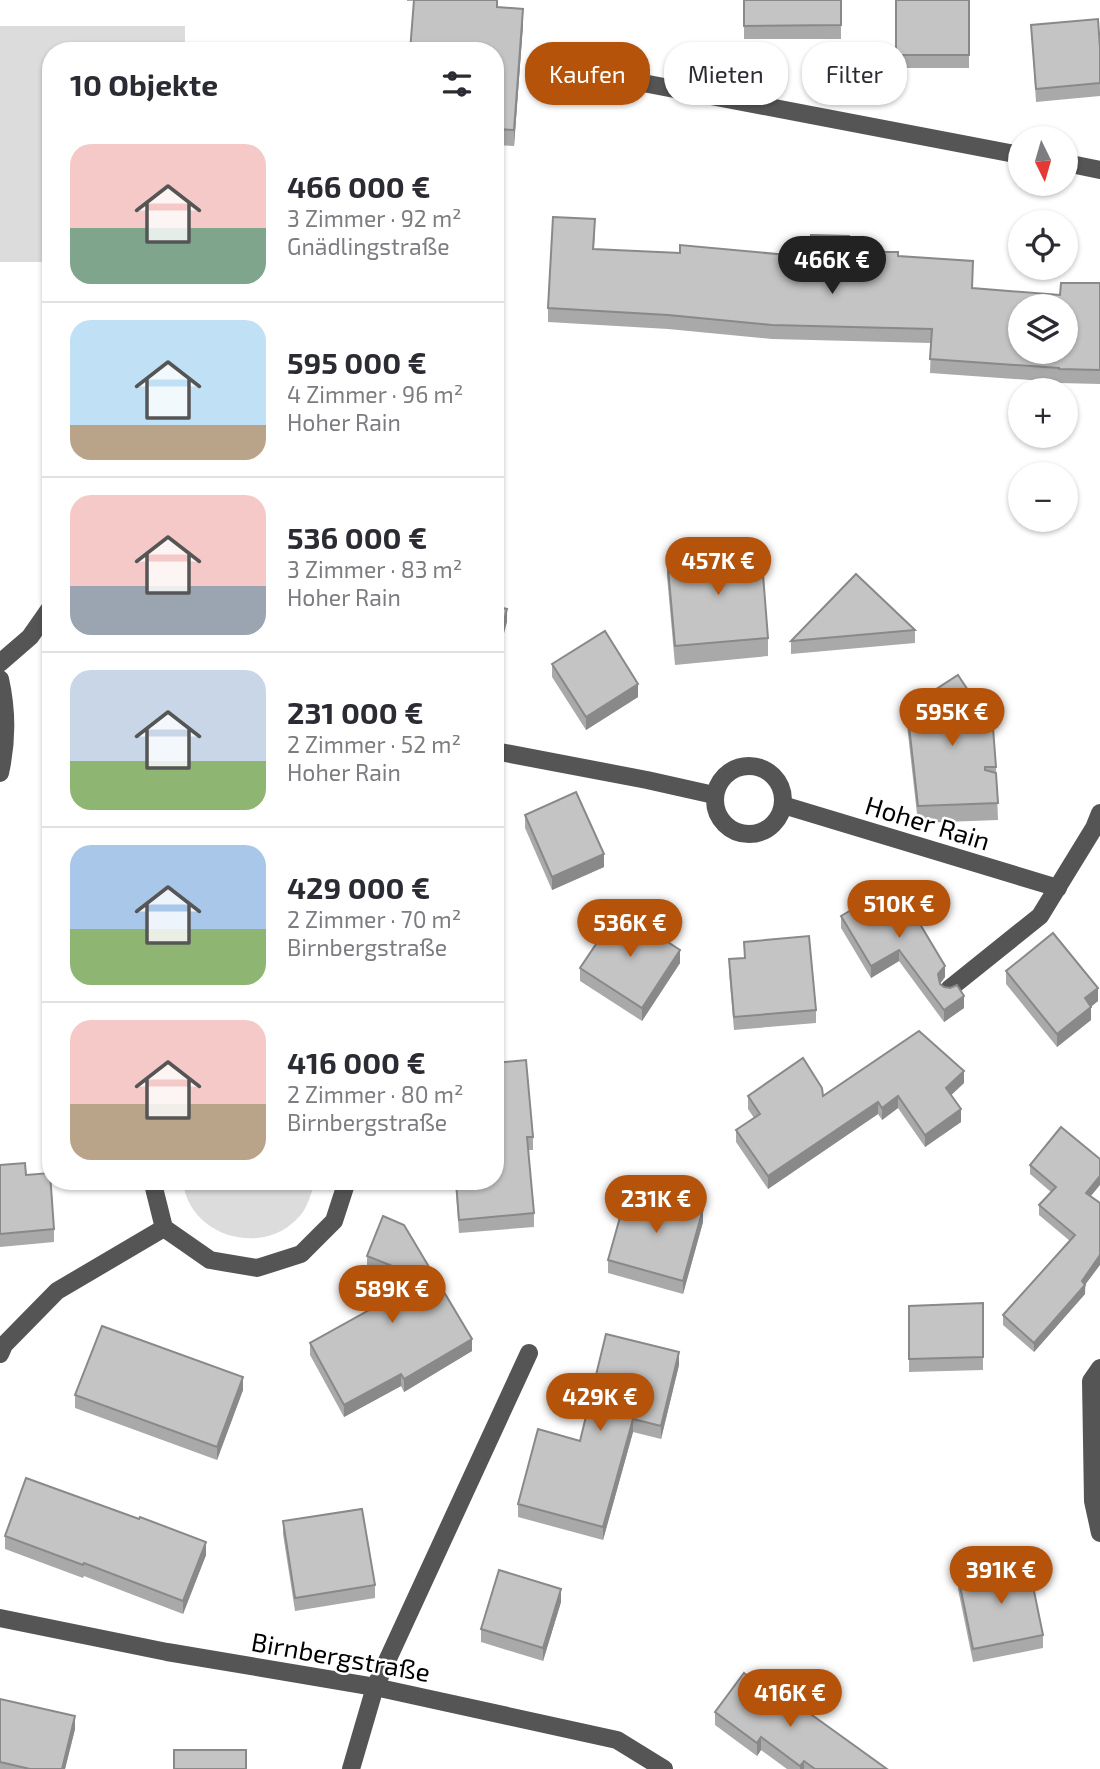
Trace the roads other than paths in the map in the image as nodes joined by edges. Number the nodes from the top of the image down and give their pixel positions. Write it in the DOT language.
graph roads {
  1 [pos="650,84"];
  2 [pos="1008,153"];
  3 [pos="1078,165"];
  4 [pos="1100,170"];
  5 [pos="42,620"];
  6 [pos="0,663"];
  7 [pos="0,679"];
  8 [pos="504,753"];
  9 [pos="0,773"];
  10 [pos="714,795"];
  11 [pos="783,805"];
  12 [pos="1100,813"];
  13 [pos="1058,888"];
  14 [pos="949,989"];
  15 [pos="154,1190"];
  16 [pos="344,1190"];
  17 [pos="164,1228"];
  18 [pos="529,1353"];
  19 [pos="0,1354"];
  20 [pos="1100,1368"];
  21 [pos="1100,1533"];
  22 [pos="0,1618"];
  23 [pos="375,1687"];
  24 [pos="351,1769"];
  25 [pos="664,1769"];
  1 -- 2 [label="street"];
  3 -- 4 [label="street"];
  5 -- 6 [label="street"];
  7 -- 9 [label="street"];
  8 -- 10 [label="street"];
  10 -- 11 [label="street"];
  10 -- 11 [label="street"];
  11 -- 13 [label="street, Hoher Rain"];
  12 -- 13 [label="street"];
  13 -- 14 [label="street"];
  15 -- 17 [label="street"];
  16 -- 17 [label="street"];
  17 -- 19 [label="street"];
  18 -- 23 [label="street"];
  20 -- 21 [label="street"];
  22 -- 23 [label="street, Birnbergstraße"];
  23 -- 24 [label="street"];
  23 -- 25 [label="street, Birnbergstraße"];
}
